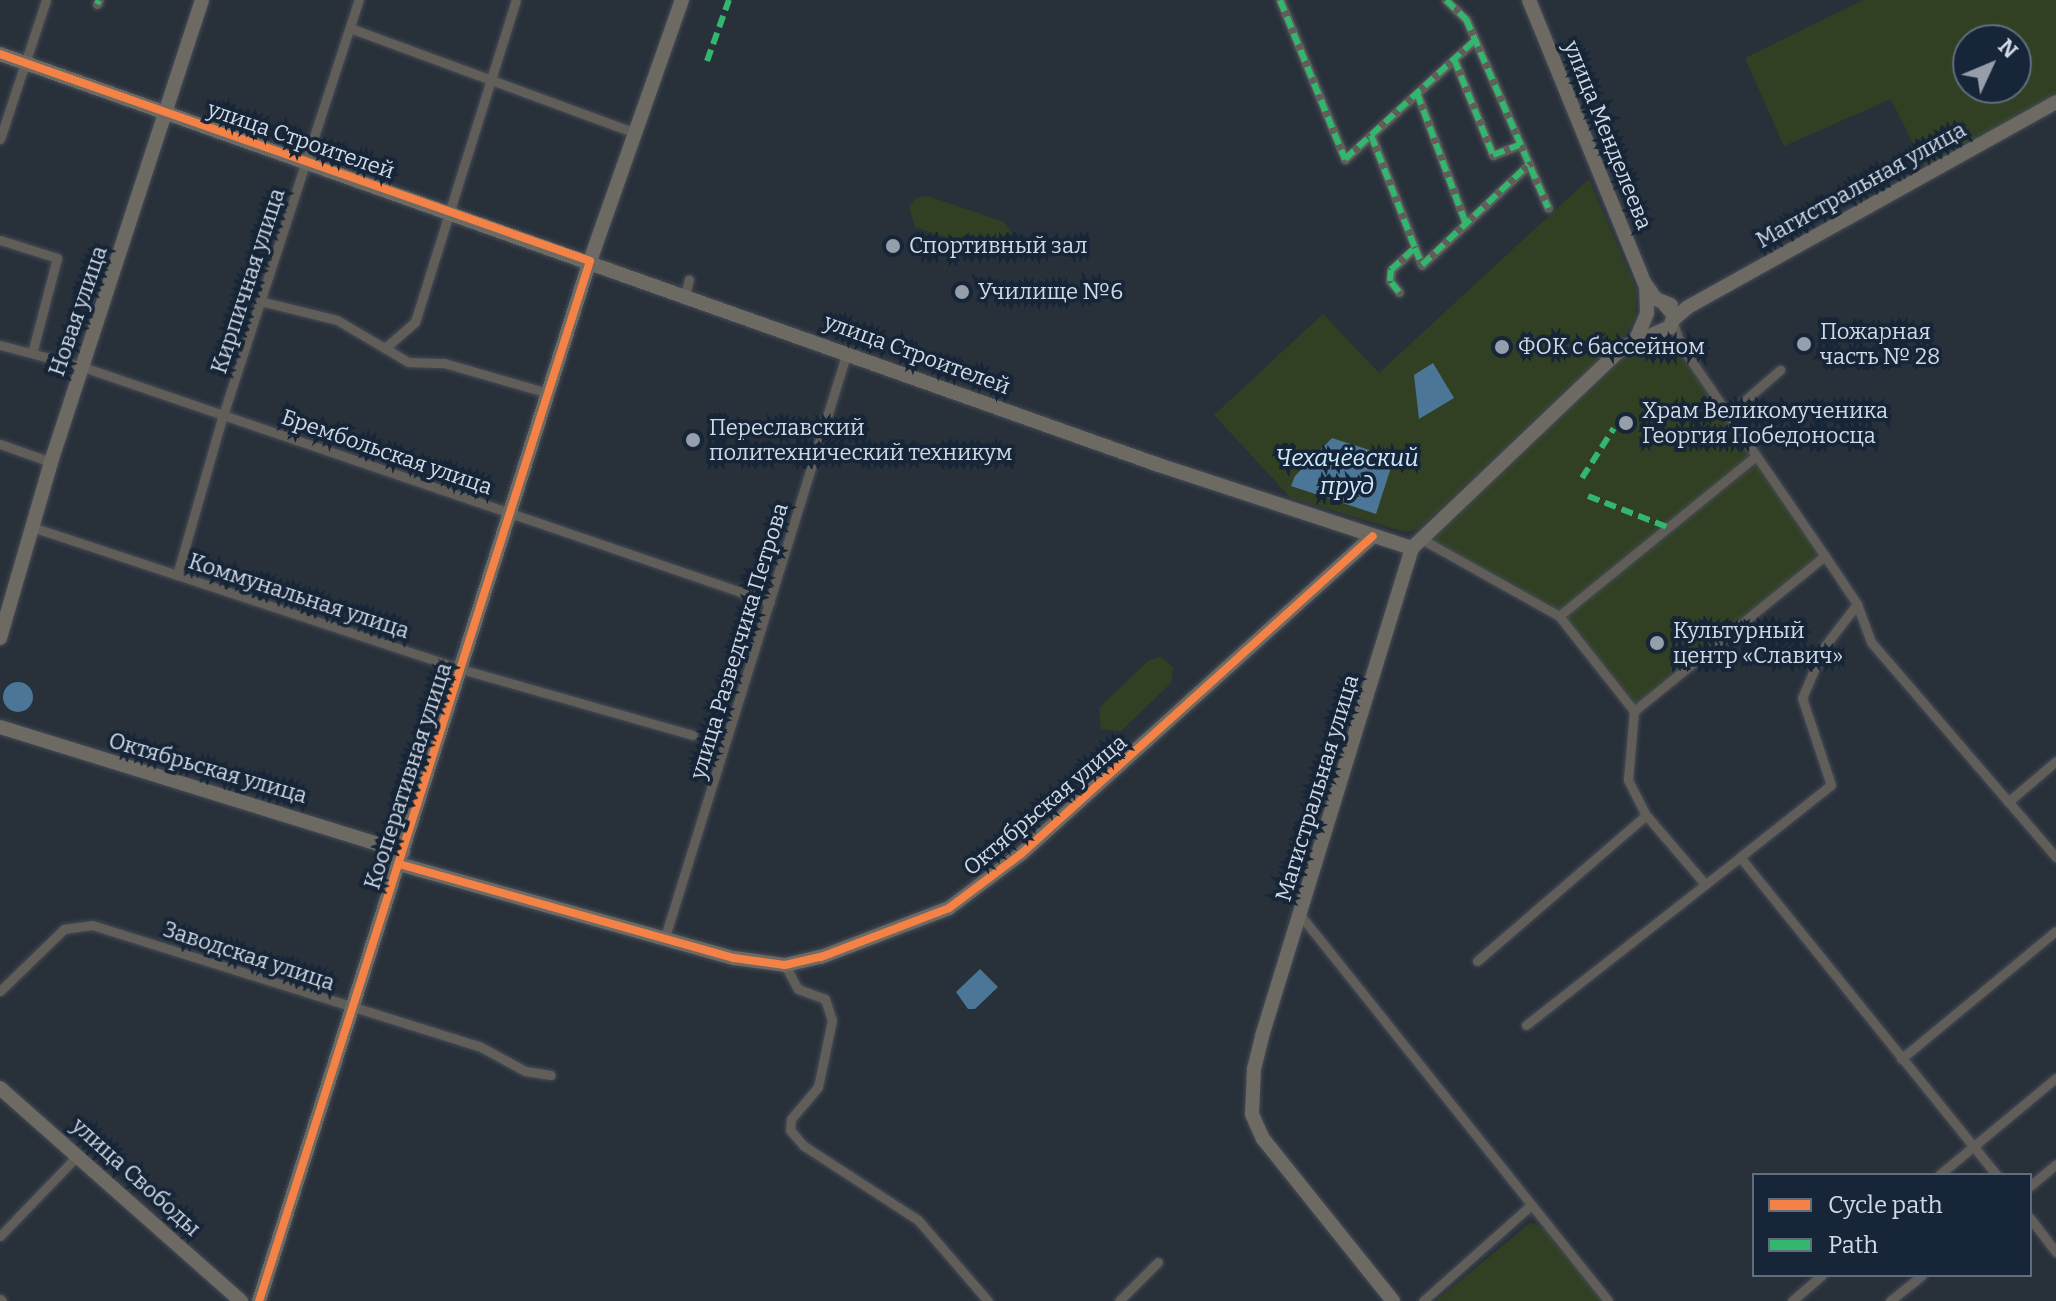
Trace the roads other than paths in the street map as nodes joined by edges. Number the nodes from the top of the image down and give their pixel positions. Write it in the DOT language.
graph roads {
  1 [pos="46,0"];
  2 [pos="202,0"];
  3 [pos="359,0"];
  4 [pos="516,0"];
  5 [pos="682,0"];
  6 [pos="1280,0"];
  7 [pos="1446,0"];
  8 [pos="1529,0"];
  9 [pos="350,28"];
  10 [pos="1475,40"];
  11 [pos="0,54"];
  12 [pos="1454,59"];
  13 [pos="25,63"];
  14 [pos="493,83"];
  15 [pos="1417,93"];
  16 [pos="2056,102"];
  17 [pos="168,113"];
  18 [pos="635,133"];
  19 [pos="1371,135"];
  20 [pos="0,139"];
  21 [pos="1519,145"];
  22 [pos="305,161"];
  23 [pos="1528,165"];
  24 [pos="1548,208"];
  25 [pos="451,212"];
  26 [pos="1466,224"];
  27 [pos="0,240"];
  28 [pos="1415,248"];
  29 [pos="590,261"];
  30 [pos="689,279"];
  31 [pos="1646,286"];
  32 [pos="1399,292"];
  33 [pos="685,295"];
  34 [pos="260,301"];
  35 [pos="1664,304"];
  36 [pos="1688,307"];
  37 [pos="1647,315"];
  38 [pos="1674,320"];
  39 [pos="1660,331"];
  40 [pos="1637,337"];
  41 [pos="1680,344"];
  42 [pos="0,345"];
  43 [pos="385,348"];
  44 [pos="847,352"];
  45 [pos="32,353"];
  46 [pos="83,367"];
  47 [pos="1780,370"];
  48 [pos="548,393"];
  49 [pos="223,415"];
  50 [pos="1730,421"];
  51 [pos="0,444"];
  52 [pos="1756,456"];
  53 [pos="51,462"];
  54 [pos="510,513"];
  55 [pos="32,527"];
  56 [pos="1373,536"];
  57 [pos="1419,544"];
  58 [pos="1825,556"];
  59 [pos="177,575"];
  60 [pos="770,602"];
  61 [pos="1857,604"];
  62 [pos="1559,616"];
  63 [pos="0,638"];
  64 [pos="461,669"];
  65 [pos="1634,711"];
  66 [pos="0,727"];
  67 [pos="693,735"];
  68 [pos="2056,761"];
  69 [pos="2008,802"];
  70 [pos="1646,815"];
  71 [pos="1740,857"];
  72 [pos="2056,857"];
  73 [pos="401,858"];
  74 [pos="1704,883"];
  75 [pos="1301,916"];
  76 [pos="2056,931"];
  77 [pos="664,940"];
  78 [pos="1477,961"];
  79 [pos="785,965"];
  80 [pos="0,991"];
  81 [pos="353,1008"];
  82 [pos="1526,1025"];
  83 [pos="1901,1059"];
  84 [pos="551,1075"];
  85 [pos="2056,1078"];
  86 [pos="0,1088"];
  87 [pos="1974,1145"];
  88 [pos="78,1154"];
  89 [pos="2056,1164"];
  90 [pos="1941,1173"];
  91 [pos="1995,1173"];
  92 [pos="2032,1184"];
  93 [pos="1531,1205"];
  94 [pos="2032,1221"];
  95 [pos="0,1236"];
  96 [pos="2056,1252"];
  97 [pos="1158,1262"];
  98 [pos="1820,1277"];
  99 [pos="1920,1277"];
  100 [pos="241,1301"];
  101 [pos="259,1301"];
  102 [pos="988,1301"];
  103 [pos="1119,1301"];
  104 [pos="1393,1301"];
  105 [pos="1423,1301"];
  106 [pos="1608,1301"];
  107 [pos="1792,1301"];
  108 [pos="1890,1301"];
  1 -- 13 [label="street"];
  2 -- 17 [label="street, Новая улица"];
  3 -- 9 [label="street, Кирпичная улица"];
  4 -- 14 [label="street"];
  5 -- 18 [label="street, Кооперативная улица"];
  6 -- 19 [label="street"];
  7 -- 10 [label="street"];
  8 -- 31 [label="street, улица Менделеева"];
  9 -- 14 [label="street"];
  9 -- 22 [label="street, Кирпичная улица"];
  10 -- 12 [label="street"];
  10 -- 21 [label="street"];
  11 -- 13 [label="street, улица Строителей"];
  12 -- 15 [label="street"];
  12 -- 21 [label="street"];
  13 -- 17 [label="street, улица Строителей"];
  13 -- 20 [label="street"];
  14 -- 18 [label="street"];
  14 -- 25 [label="street"];
  15 -- 19 [label="street"];
  15 -- 26 [label="street"];
  16 -- 36 [label="street, Магистральная улица"];
  17 -- 22 [label="street, улица Строителей"];
  17 -- 46 [label="street, Новая улица"];
  18 -- 29 [label="street, Кооперативная улица"];
  19 -- 28 [label="street"];
  21 -- 23 [label="street"];
  22 -- 25 [label="street, улица Строителей"];
  22 -- 34 [label="street, Кирпичная улица"];
  23 -- 24 [label="street"];
  23 -- 26 [label="street"];
  25 -- 29 [label="street, улица Строителей"];
  25 -- 43 [label="street"];
  26 -- 28 [label="street"];
  27 -- 45 [label="street"];
  28 -- 32 [label="street"];
  29 -- 33 [label="street, улица Строителей"];
  29 -- 48 [label="street, Кооперативная улица"];
  30 -- 33 [label="street"];
  31 -- 35 [label="street"];
  31 -- 37 [label="street"];
  33 -- 44 [label="street, улица Строителей"];
  34 -- 43 [label="street"];
  34 -- 49 [label="street, Кирпичная улица"];
  35 -- 36 [label="street"];
  35 -- 37 [label="street"];
  35 -- 38 [label="street"];
  36 -- 38 [label="street, Магистральная улица"];
  37 -- 39 [label="street"];
  37 -- 40 [label="street"];
  38 -- 39 [label="street, Магистральная улица"];
  38 -- 41 [label="street"];
  39 -- 40 [label="street"];
  39 -- 41 [label="street"];
  40 -- 57 [label="street, Магистральная улица"];
  41 -- 50 [label="street"];
  42 -- 45 [label="street, Брембольская улица"];
  43 -- 48 [label="street"];
  44 -- 56 [label="street, улица Строителей"];
  44 -- 60 [label="street, улица Разведчика Петрова"];
  45 -- 46 [label="street, Брембольская улица"];
  46 -- 49 [label="street, Брембольская улица"];
  46 -- 53 [label="street, Новая улица"];
  47 -- 50 [label="street"];
  48 -- 54 [label="street, Кооперативная улица"];
  49 -- 54 [label="street, Брембольская улица"];
  49 -- 59 [label="street, Кирпичная улица"];
  50 -- 52 [label="street"];
  51 -- 53 [label="street"];
  52 -- 58 [label="street"];
  52 -- 62 [label="street"];
  53 -- 55 [label="street, Новая улица"];
  54 -- 60 [label="street, Брембольская улица"];
  54 -- 64 [label="street, Кооперативная улица"];
  55 -- 59 [label="street, Коммунальная улица"];
  55 -- 63 [label="street, Новая улица"];
  56 -- 57 [label="street, улица Строителей"];
  56 -- 79 [label="street, Октябрьская улица"];
  57 -- 62 [label="street"];
  57 -- 75 [label="street, Магистральная улица"];
  58 -- 61 [label="street"];
  58 -- 65 [label="street"];
  59 -- 64 [label="street, Коммунальная улица"];
  60 -- 77 [label="street, улица Разведчика Петрова"];
  61 -- 69 [label="street"];
  61 -- 71 [label="street"];
  62 -- 65 [label="street"];
  64 -- 67 [label="street, Коммунальная улица"];
  64 -- 73 [label="street, Кооперативная улица"];
  65 -- 70 [label="street"];
  66 -- 73 [label="street, Октябрьская улица"];
  68 -- 69 [label="street"];
  69 -- 72 [label="street"];
  70 -- 74 [label="street"];
  70 -- 78 [label="street"];
  71 -- 74 [label="street"];
  71 -- 83 [label="street"];
  73 -- 77 [label="street, Октябрьская улица"];
  73 -- 81 [label="street, Кооперативная улица"];
  74 -- 82 [label="street"];
  75 -- 93 [label="street"];
  75 -- 104 [label="street, Магистральная улица"];
  76 -- 83 [label="street"];
  77 -- 79 [label="street, Октябрьская улица"];
  79 -- 102 [label="street"];
  80 -- 81 [label="street, Заводская улица"];
  81 -- 84 [label="street, Заводская улица"];
  81 -- 101 [label="street, Кооперативная улица"];
  83 -- 87 [label="street"];
  85 -- 87 [label="street"];
  86 -- 88 [label="street, улица Свободы"];
  87 -- 90 [label="street"];
  87 -- 91 [label="street"];
  88 -- 95 [label="street"];
  88 -- 100 [label="street, улица Свободы"];
  89 -- 92 [label="street"];
  93 -- 105 [label="street"];
  93 -- 106 [label="street"];
  94 -- 96 [label="street"];
  97 -- 103 [label="street"];
  98 -- 107 [label="street"];
  99 -- 108 [label="street"];
}
